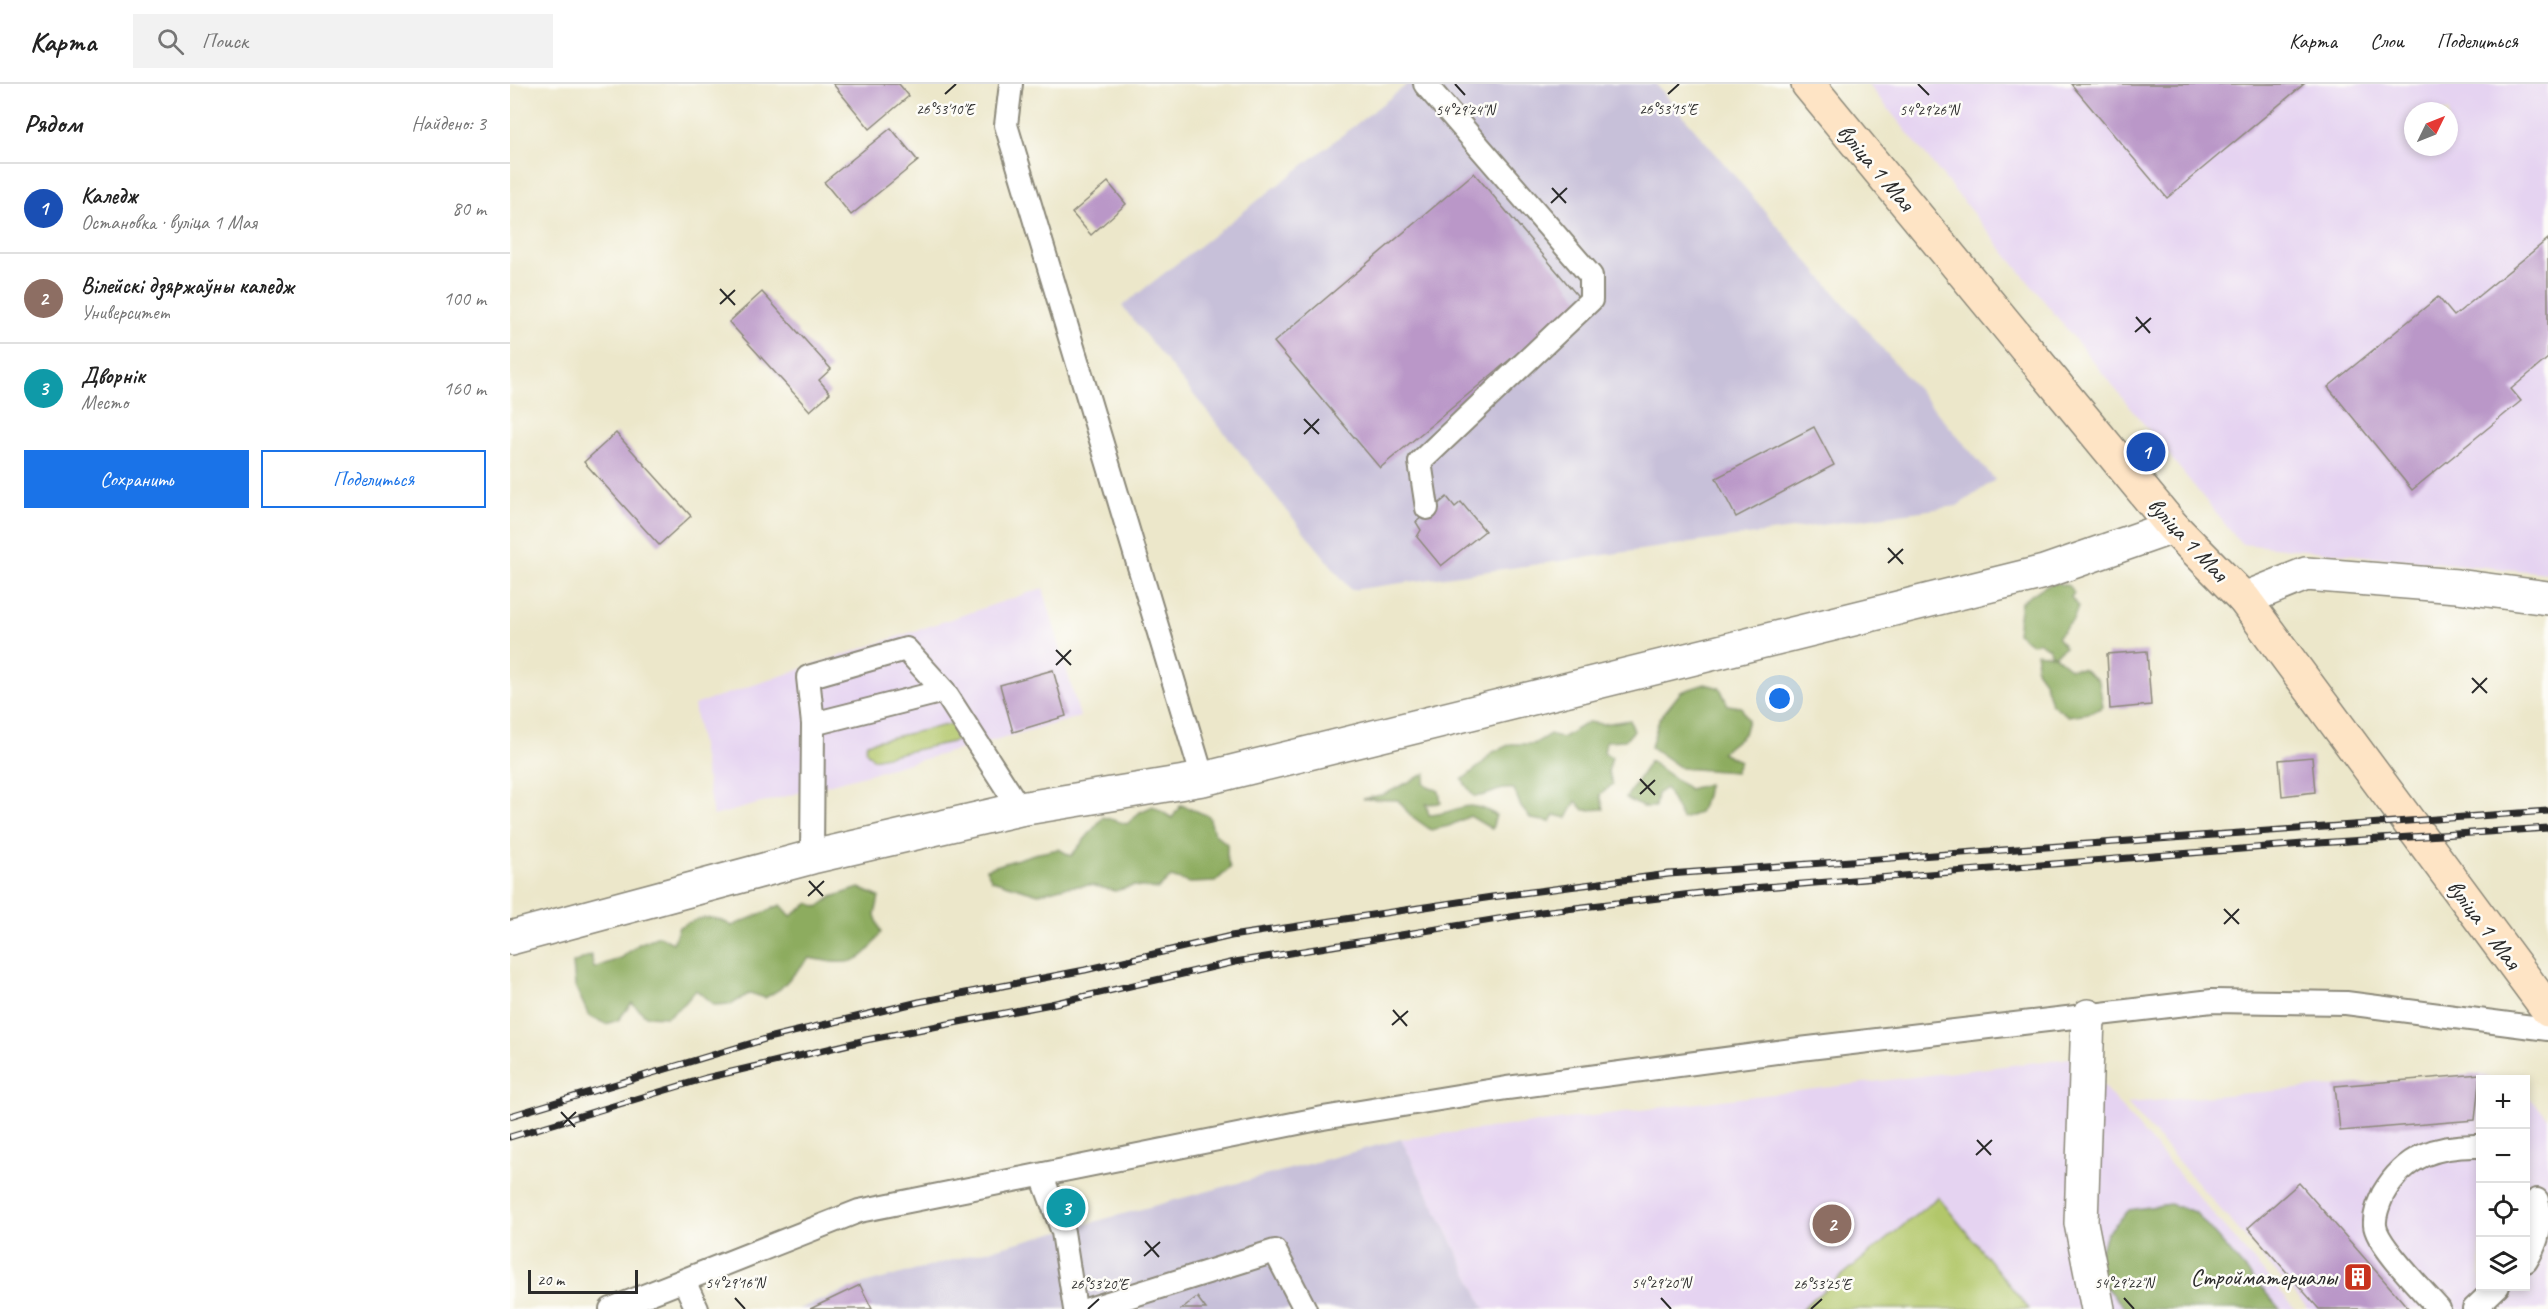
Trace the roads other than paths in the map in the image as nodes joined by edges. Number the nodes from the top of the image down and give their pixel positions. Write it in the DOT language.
graph roads {
  1 [pos="1011,84"];
  2 [pos="1425,84"];
  3 [pos="1808,84"];
  4 [pos="1427,508"];
  5 [pos="2173,527"];
  6 [pos="2548,598"];
  7 [pos="2244,599"];
  8 [pos="944,691"];
  9 [pos="813,724"];
  10 [pos="1203,779"];
  11 [pos="1020,809"];
  12 [pos="812,857"];
  13 [pos="510,938"];
  14 [pos="2548,1010"];
  15 [pos="2088,1016"];
  16 [pos="2548,1029"];
  17 [pos="2476,1146"];
  18 [pos="1042,1176"];
  19 [pos="2540,1197"];
  20 [pos="2530,1254"];
  21 [pos="684,1281"];
  22 [pos="2494,1291"];
  23 [pos="611,1309"];
  24 [pos="697,1309"];
  25 [pos="1075,1309"];
  26 [pos="1089,1309"];
  27 [pos="1305,1309"];
  28 [pos="2098,1309"];
  29 [pos="2439,1309"];
  30 [pos="2474,1309"];
  1 -- 10 [label="lane"];
  2 -- 4 [label="lane"];
  3 -- 5 [label="main road, вуліца 1 Мая"];
  5 -- 7 [label="main road, вуліца 1 Мая"];
  5 -- 10 [label="street"];
  6 -- 7 [label="street"];
  7 -- 14 [label="main road, вуліца 1 Мая"];
  8 -- 9 [label="lane"];
  8 -- 9 [label="lane"];
  8 -- 11 [label="lane"];
  9 -- 12 [label="lane"];
  10 -- 11 [label="street"];
  11 -- 12 [label="street"];
  12 -- 13 [label="street"];
  15 -- 16 [label="lane"];
  15 -- 18 [label="lane"];
  15 -- 28 [label="street"];
  17 -- 29 [label="lane"];
  18 -- 21 [label="lane"];
  18 -- 25 [label="lane"];
  19 -- 20 [label="lane"];
  21 -- 23 [label="lane"];
  21 -- 24 [label="lane"];
  22 -- 30 [label="lane"];
  26 -- 27 [label="lane"];
}
